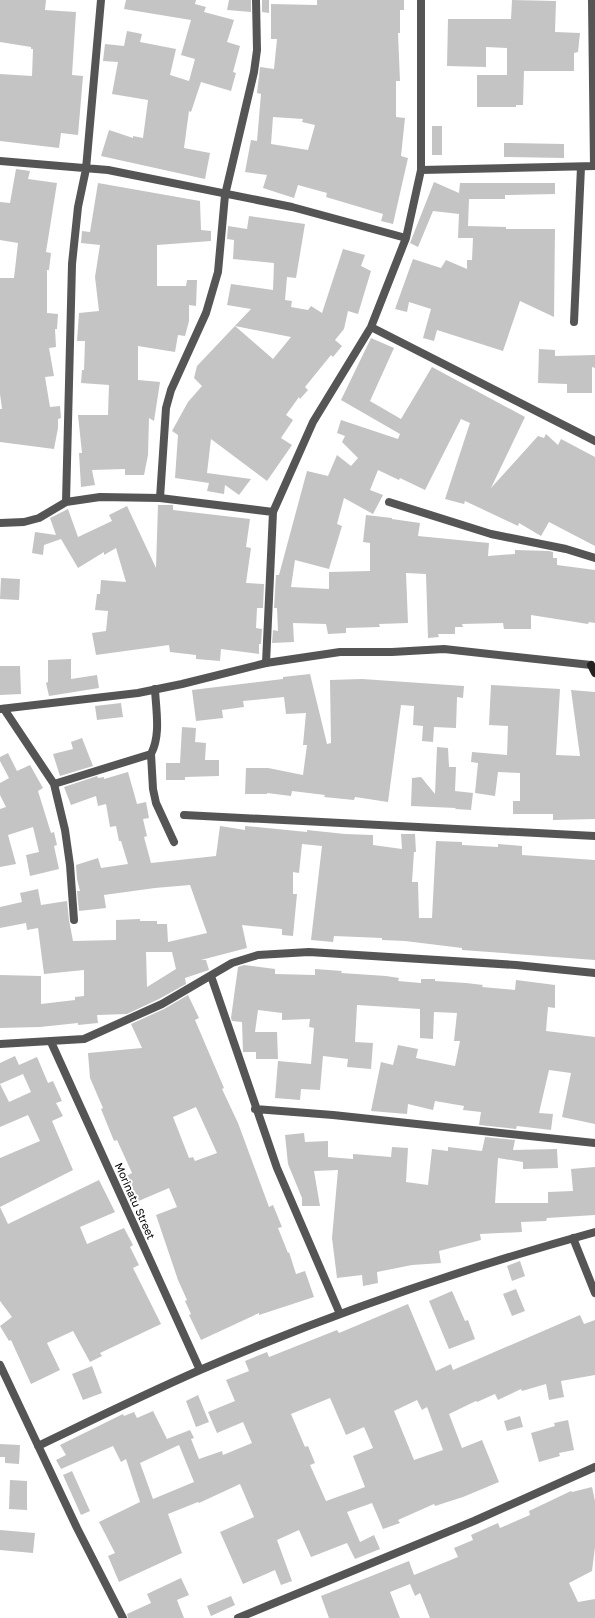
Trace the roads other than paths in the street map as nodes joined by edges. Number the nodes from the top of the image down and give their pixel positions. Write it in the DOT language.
graph roads {
  1 [pos="101,0"];
  2 [pos="256,0"];
  3 [pos="421,0"];
  4 [pos="592,0"];
  5 [pos="0,161"];
  6 [pos="595,166"];
  7 [pos="581,167"];
  8 [pos="86,169"];
  9 [pos="421,170"];
  10 [pos="225,195"];
  11 [pos="406,238"];
  12 [pos="574,322"];
  13 [pos="371,327"];
  14 [pos="595,441"];
  15 [pos="160,498"];
  16 [pos="66,502"];
  17 [pos="389,502"];
  18 [pos="273,512"];
  19 [pos="0,523"];
  20 [pos="595,558"];
  21 [pos="266,663"];
  22 [pos="594,668"];
  23 [pos="155,689"];
  24 [pos="2,709"];
  25 [pos="151,754"];
  26 [pos="54,784"];
  27 [pos="184,815"];
  28 [pos="595,836"];
  29 [pos="174,842"];
  30 [pos="74,920"];
  31 [pos="595,973"];
  32 [pos="211,976"];
  33 [pos="51,1042"];
  34 [pos="0,1044"];
  35 [pos="255,1109"];
  36 [pos="595,1143"];
  37 [pos="595,1232"];
  38 [pos="573,1238"];
  39 [pos="595,1293"];
  40 [pos="340,1314"];
  41 [pos="0,1365"];
  42 [pos="200,1370"];
  43 [pos="38,1446"];
  44 [pos="595,1467"];
  45 [pos="123,1618"];
  46 [pos="238,1618"];
  1 -- 8 [label="street"];
  2 -- 10 [label="street"];
  3 -- 9 [label="street"];
  4 -- 6 [label="street"];
  5 -- 8 [label="street"];
  6 -- 7 [label="street"];
  7 -- 9 [label="street"];
  7 -- 12 [label="street"];
  8 -- 10 [label="street"];
  8 -- 16 [label="street"];
  9 -- 11 [label="street"];
  10 -- 11 [label="street"];
  10 -- 15 [label="street"];
  11 -- 13 [label="street"];
  13 -- 14 [label="street"];
  13 -- 18 [label="street"];
  15 -- 16 [label="street"];
  15 -- 18 [label="street"];
  16 -- 19 [label="street"];
  17 -- 20 [label="street"];
  18 -- 21 [label="street"];
  21 -- 22 [label="street"];
  21 -- 23 [label="street"];
  23 -- 24 [label="street"];
  23 -- 25 [label="street"];
  24 -- 26 [label="street"];
  25 -- 26 [label="street"];
  25 -- 29 [label="street"];
  26 -- 30 [label="street"];
  27 -- 28 [label="street"];
  31 -- 32 [label="street"];
  32 -- 33 [label="street"];
  32 -- 35 [label="street"];
  33 -- 34 [label="street"];
  33 -- 42 [label="street, Morinatu Street"];
  35 -- 36 [label="street"];
  35 -- 40 [label="street"];
  37 -- 38 [label="street"];
  38 -- 39 [label="street"];
  38 -- 40 [label="street"];
  40 -- 42 [label="street"];
  41 -- 43 [label="street"];
  42 -- 43 [label="street"];
  43 -- 45 [label="street"];
  44 -- 46 [label="street"];
}
